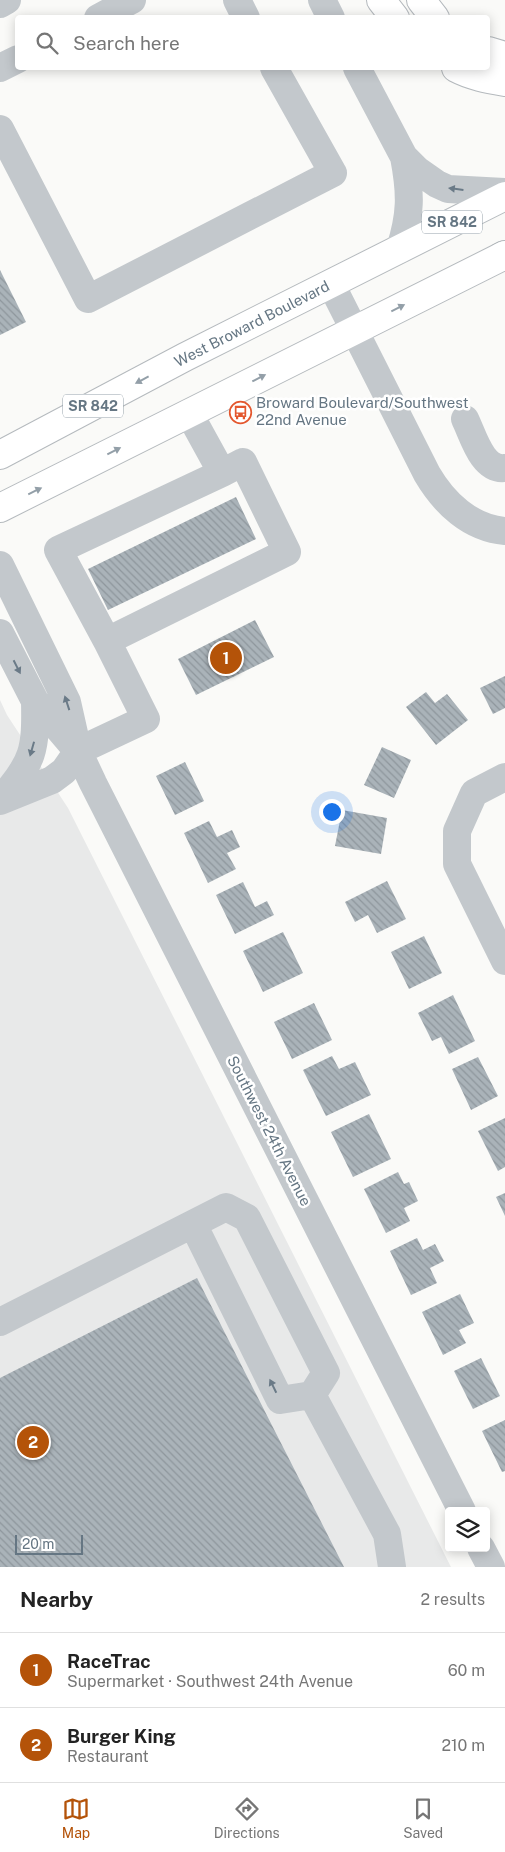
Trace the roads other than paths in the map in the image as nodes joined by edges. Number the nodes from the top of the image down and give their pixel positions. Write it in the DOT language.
graph roads {
  1 [pos="7,0"];
  2 [pos="132,0"];
  3 [pos="236,0"];
  4 [pos="322,0"];
  5 [pos="381,0"];
  6 [pos="420,0"];
  7 [pos="0,4"];
  8 [pos="104,15"];
  9 [pos="244,15"];
  10 [pos="330,15"];
  11 [pos="393,15"];
  12 [pos="432,15"];
  13 [pos="490,52"];
  14 [pos="505,56"];
  15 [pos="15,60"];
  16 [pos="0,68"];
  17 [pos="275,70"];
  18 [pos="358,70"];
  19 [pos="460,70"];
  20 [pos="505,82"];
  21 [pos="0,129"];
  22 [pos="404,157"];
  23 [pos="505,192"];
  24 [pos="505,196"];
  25 [pos="400,249"];
  26 [pos="504,255"];
  27 [pos="331,284"];
  28 [pos="354,330"];
  29 [pos="189,413"];
  30 [pos="465,419"];
  31 [pos="0,455"];
  32 [pos="505,468"];
  33 [pos="222,473"];
  34 [pos="0,508"];
  35 [pos="505,532"];
  36 [pos="0,565"];
  37 [pos="0,633"];
  38 [pos="107,641"];
  39 [pos="35,701"];
  40 [pos="78,751"];
  41 [pos="505,777"];
  42 [pos="0,801"];
  43 [pos="505,961"];
  44 [pos="193,1224"];
  45 [pos="0,1322"];
  46 [pos="312,1395"];
  47 [pos="460,1507"];
  48 [pos="483,1552"];
  49 [pos="392,1567"];
  50 [pos="491,1567"];
  1 -- 7 [label="street"];
  2 -- 8 [label="street"];
  3 -- 9 [label="street"];
  4 -- 10 [label="street"];
  5 -- 11 [label="main road"];
  6 -- 12 [label="main road"];
  13 -- 14 [label="main road"];
  15 -- 16 [label="street"];
  17 -- 21 [label="street"];
  18 -- 22 [label="street"];
  19 -- 20 [label="main road"];
  23 -- 22 [label="street, one-way"];
  22 -- 25 [label="street"];
  24 -- 25 [label="main road, West Broward Boulevard / SR 842"];
  25 -- 27 [label="main road, West Broward Boulevard / SR 842"];
  28 -- 26 [label="main road, one-way"];
  27 -- 28 [label="street"];
  27 -- 31 [label="main road, West Broward Boulevard / SR 842, one-way"];
  29 -- 28 [label="main road, one-way"];
  28 -- 35 [label="street"];
  29 -- 33 [label="street"];
  34 -- 29 [label="main road, one-way"];
  30 -- 32 [label="street"];
  33 -- 38 [label="street"];
  33 -- 38 [label="street"];
  40 -- 36 [label="street, Southwest 24th Avenue, one-way"];
  37 -- 39 [label="street, Southwest 24th Avenue, one-way"];
  38 -- 40 [label="street"];
  39 -- 40 [label="street, Southwest 24th Avenue"];
  39 -- 42 [label="street, one-way"];
  40 -- 42 [label="street"];
  40 -- 47 [label="street, Southwest 24th Avenue"];
  41 -- 43 [label="street"];
  44 -- 45 [label="street"];
  46 -- 44 [label="street, one-way"];
  44 -- 46 [label="street"];
  46 -- 49 [label="street"];
  48 -- 50 [label="street"];
}
